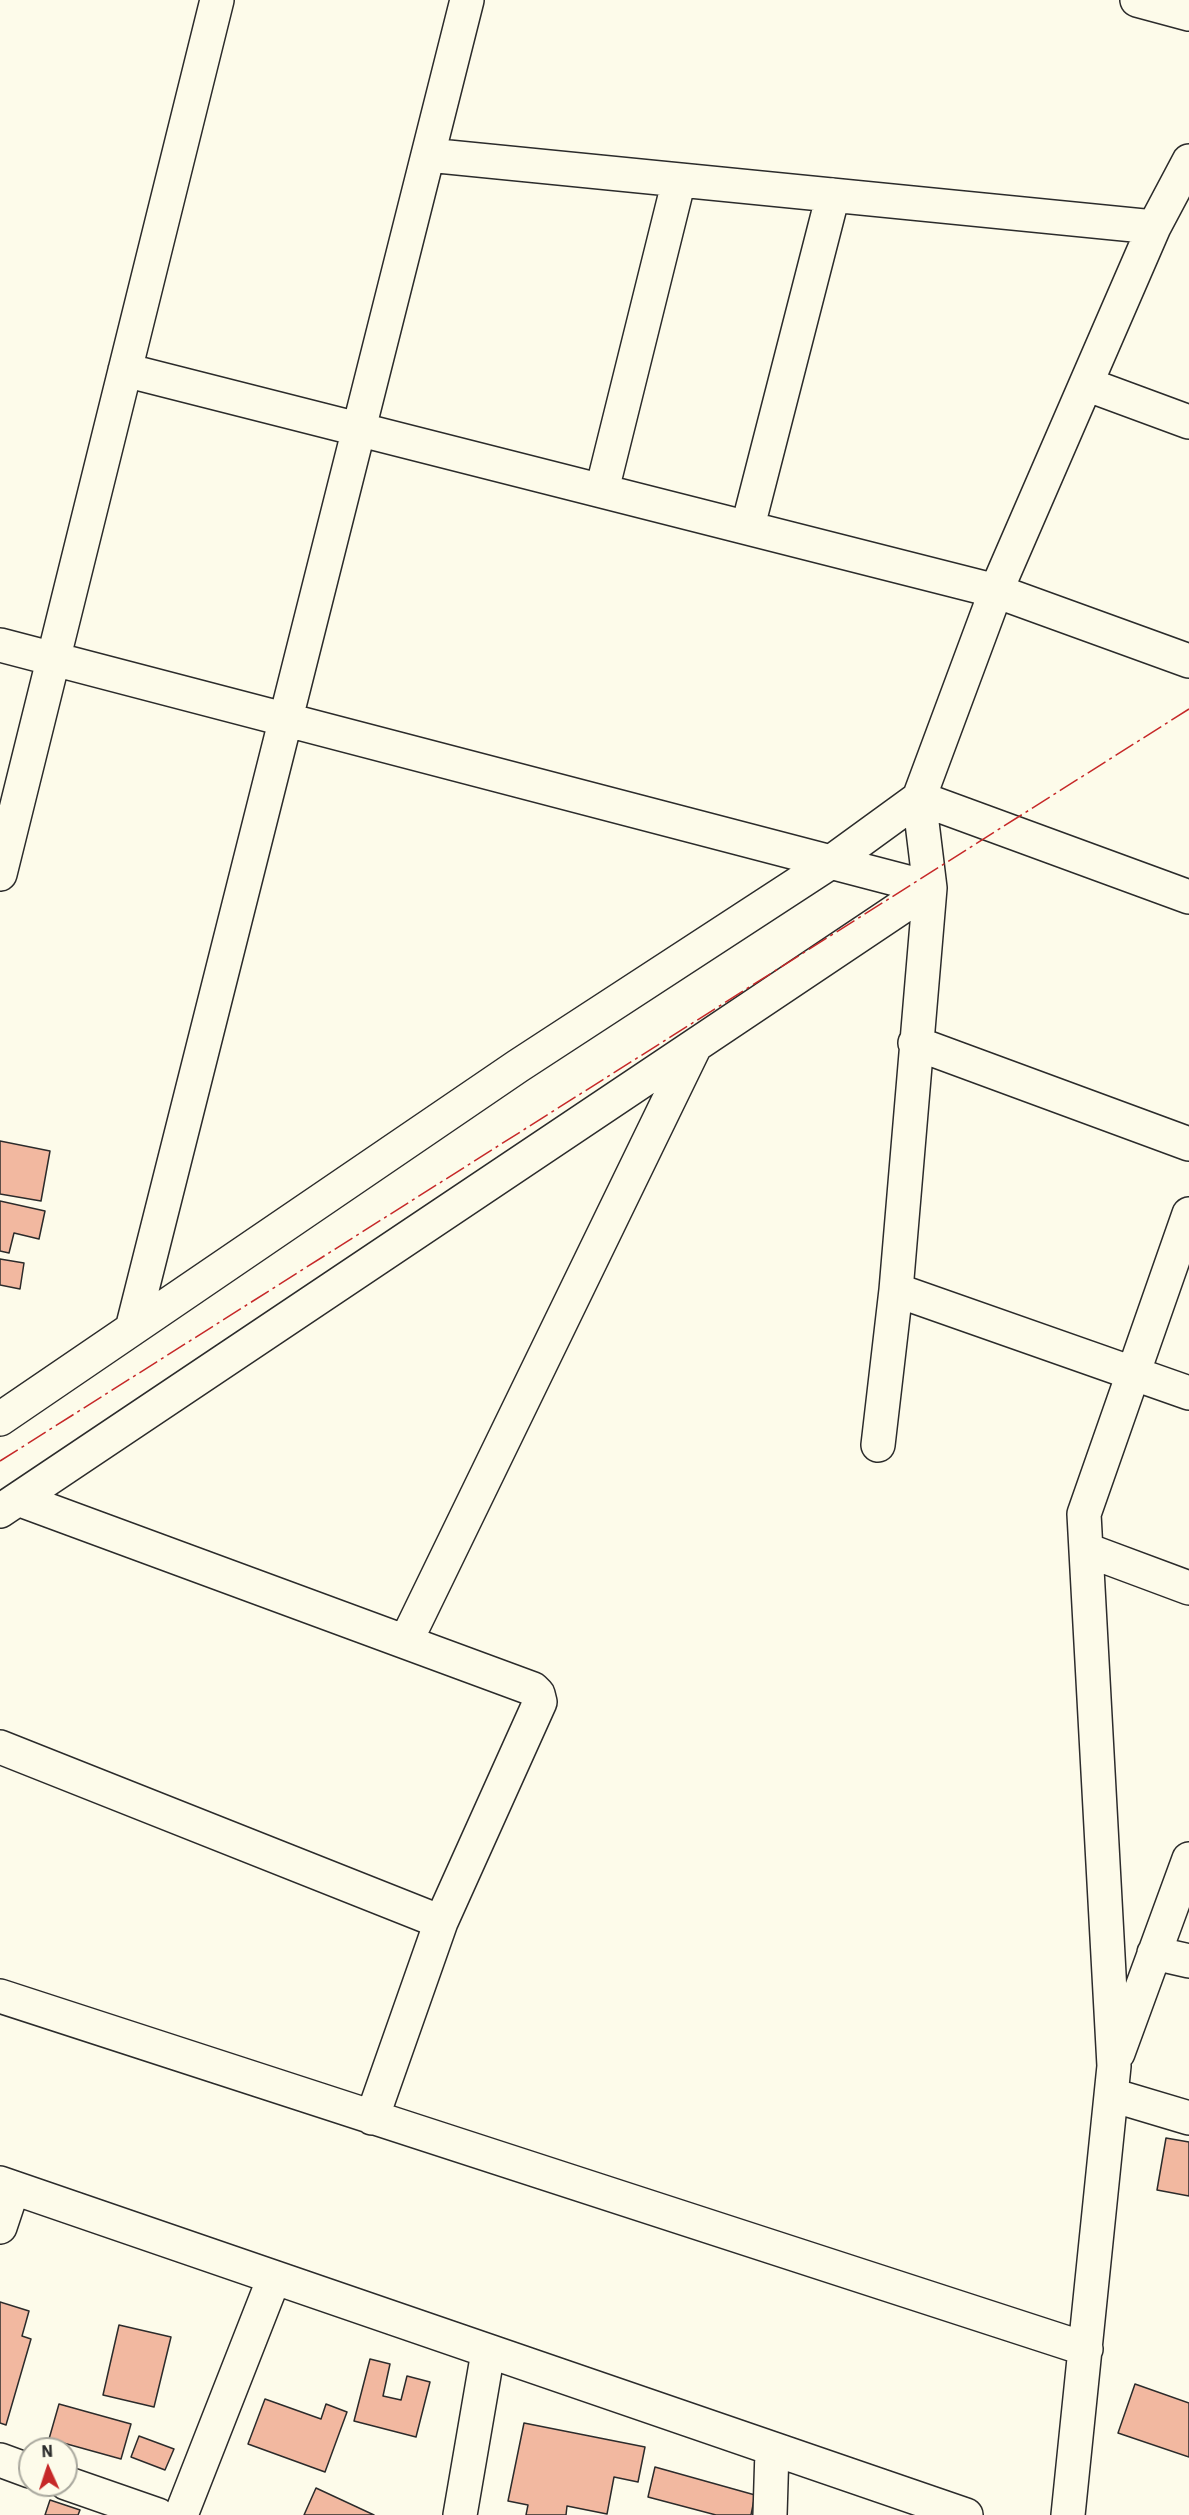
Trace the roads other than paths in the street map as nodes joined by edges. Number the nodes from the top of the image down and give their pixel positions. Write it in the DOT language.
graph roads {
  1 [pos="217,0"];
  2 [pos="467,0"];
  3 [pos="1137,0"];
  4 [pos="1189,14"];
  5 [pos="428,155"];
  6 [pos="1189,161"];
  7 [pos="679,180"];
  8 [pos="833,195"];
  9 [pos="1154,228"];
  10 [pos="125,370"];
  11 [pos="1086,384"];
  12 [pos="1189,422"];
  13 [pos="358,429"];
  14 [pos="602,490"];
  15 [pos="748,526"];
  16 [pos="996,591"];
  17 [pos="0,645"];
  18 [pos="53,658"];
  19 [pos="1189,661"];
  20 [pos="285,719"];
  21 [pos="918,798"];
  22 [pos="831,862"];
  23 [pos="0,874"];
  24 [pos="930,888"];
  25 [pos="1189,897"];
  26 [pos="915,1043"];
  27 [pos="696,1044"];
  28 [pos="1189,1144"];
  29 [pos="1189,1214"];
  30 [pos="896,1290"];
  31 [pos="132,1329"];
  32 [pos="1134,1373"];
  33 [pos="1189,1393"];
  34 [pos="0,1419"];
  35 [pos="878,1445"];
  36 [pos="9,1505"];
  37 [pos="1087,1550"];
  38 [pos="1189,1588"];
  39 [pos="406,1641"];
  40 [pos="0,1748"];
  41 [pos="1189,1859"];
  42 [pos="441,1922"];
  43 [pos="1154,1953"];
  44 [pos="1189,1961"];
  45 [pos="0,1996"];
  46 [pos="1113,2080"];
  47 [pos="372,2118"];
  48 [pos="1189,2118"];
  49 [pos="6,2185"];
  50 [pos="0,2228"];
  51 [pos="274,2278"];
  52 [pos="1086,2349"];
  53 [pos="488,2352"];
  54 [pos="772,2450"];
  55 [pos="0,2460"];
  56 [pos="18,2467"];
  57 [pos="78,2487"];
  58 [pos="158,2515"];
  59 [pos="182,2515"];
  60 [pos="460,2515"];
  61 [pos="770,2515"];
  62 [pos="966,2515"];
  63 [pos="1068,2515"];
  1 -- 10 [label="street"];
  2 -- 5 [label="street"];
  3 -- 4 [label="street"];
  5 -- 7 [label="street"];
  5 -- 13 [label="street"];
  6 -- 9 [label="street"];
  7 -- 8 [label="street"];
  7 -- 14 [label="street"];
  8 -- 9 [label="street"];
  8 -- 15 [label="street"];
  9 -- 11 [label="street"];
  10 -- 13 [label="street"];
  10 -- 18 [label="street"];
  11 -- 12 [label="street"];
  11 -- 16 [label="street"];
  13 -- 14 [label="street"];
  13 -- 20 [label="street"];
  14 -- 15 [label="street"];
  15 -- 16 [label="street"];
  16 -- 19 [label="street"];
  16 -- 21 [label="street"];
  17 -- 18 [label="street"];
  18 -- 20 [label="street"];
  18 -- 23 [label="street"];
  20 -- 22 [label="street"];
  20 -- 31 [label="street"];
  21 -- 22 [label="street"];
  21 -- 24 [label="street"];
  21 -- 25 [label="street"];
  22 -- 24 [label="street"];
  22 -- 31 [label="street"];
  24 -- 26 [label="street"];
  24 -- 27 [label="street"];
  26 -- 28 [label="street"];
  26 -- 30 [label="street"];
  27 -- 36 [label="street"];
  27 -- 39 [label="street"];
  29 -- 32 [label="street"];
  30 -- 32 [label="street"];
  30 -- 35 [label="street"];
  31 -- 34 [label="street"];
  32 -- 33 [label="street"];
  32 -- 37 [label="street"];
  36 -- 39 [label="street"];
  37 -- 38 [label="street"];
  37 -- 46 [label="street"];
  39 -- 42 [label="street"];
  40 -- 42 [label="street"];
  41 -- 43 [label="street"];
  42 -- 47 [label="street"];
  43 -- 44 [label="street"];
  43 -- 46 [label="street"];
  45 -- 47 [label="street"];
  46 -- 48 [label="street"];
  46 -- 52 [label="street"];
  47 -- 52 [label="street"];
  49 -- 50 [label="street"];
  49 -- 51 [label="street"];
  51 -- 53 [label="street"];
  51 -- 59 [label="street"];
  52 -- 63 [label="street"];
  53 -- 54 [label="street"];
  53 -- 60 [label="street"];
  54 -- 61 [label="street"];
  54 -- 62 [label="street"];
  55 -- 56 [label="street"];
  57 -- 58 [label="street"];
}
